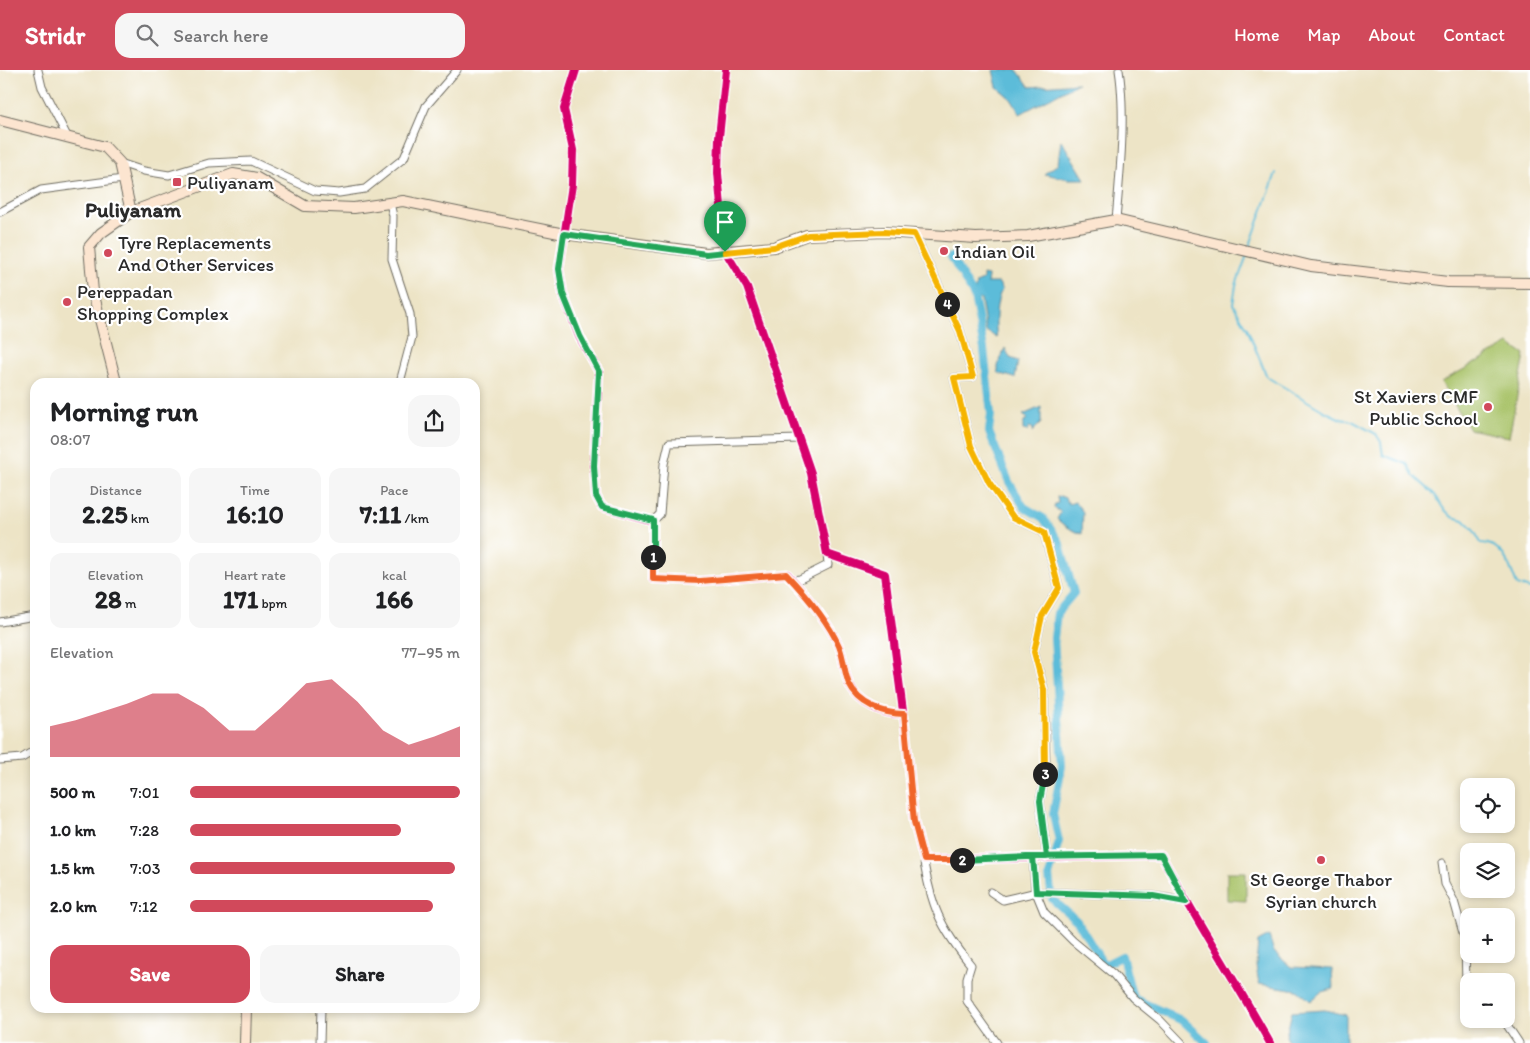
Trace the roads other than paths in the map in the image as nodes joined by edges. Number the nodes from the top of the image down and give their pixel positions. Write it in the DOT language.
graph roads {
  1 [pos="38,70"];
  2 [pos="457,70"];
  3 [pos="576,70"];
  4 [pos="726,70"];
  5 [pos="1119,70"];
  6 [pos="0,120"];
  7 [pos="68,138"];
  8 [pos="120,163"];
  9 [pos="123,179"];
  10 [pos="390,203"];
  11 [pos="0,212"];
  12 [pos="131,212"];
  13 [pos="1116,220"];
  14 [pos="564,234"];
  15 [pos="914,234"];
  16 [pos="725,252"];
  17 [pos="1530,283"];
  18 [pos="115,378"];
  19 [pos="401,378"];
  20 [pos="799,440"];
  21 [pos="653,520"];
  22 [pos="827,554"];
  23 [pos="792,580"];
  24 [pos="30,617"];
  25 [pos="0,622"];
  26 [pos="904,714"];
  27 [pos="30,753"];
  28 [pos="0,760"];
  29 [pos="923,857"];
  30 [pos="1033,857"];
  31 [pos="1047,857"];
  32 [pos="1442,863"];
  33 [pos="992,892"];
  34 [pos="1037,892"];
  35 [pos="1186,902"];
  36 [pos="1466,973"];
  37 [pos="246,1013"];
  38 [pos="320,1013"];
  39 [pos="1509,1028"];
  40 [pos="245,1043"];
  41 [pos="320,1043"];
  42 [pos="997,1043"];
  43 [pos="1182,1043"];
  44 [pos="1270,1043"];
  45 [pos="1519,1043"];
  1 -- 7 [label="street"];
  2 -- 8 [label="street"];
  3 -- 14 [label="street"];
  4 -- 16 [label="street"];
  5 -- 13 [label="street"];
  6 -- 7 [label="main road"];
  7 -- 8 [label="main road"];
  8 -- 9 [label="main road"];
  9 -- 11 [label="street"];
  9 -- 12 [label="main road"];
  10 -- 12 [label="main road"];
  10 -- 14 [label="main road"];
  10 -- 19 [label="street"];
  12 -- 18 [label="main road"];
  13 -- 15 [label="main road"];
  13 -- 17 [label="main road"];
  14 -- 16 [label="main road"];
  14 -- 21 [label="street"];
  15 -- 16 [label="main road"];
  15 -- 31 [label="street"];
  16 -- 20 [label="street"];
  20 -- 21 [label="street"];
  20 -- 22 [label="street"];
  21 -- 23 [label="street"];
  22 -- 23 [label="street"];
  22 -- 26 [label="street"];
  23 -- 26 [label="street"];
  24 -- 25 [label="street"];
  26 -- 29 [label="street"];
  27 -- 28 [label="street"];
  29 -- 30 [label="street"];
  29 -- 42 [label="street"];
  30 -- 31 [label="street"];
  30 -- 34 [label="street"];
  31 -- 35 [label="street"];
  32 -- 36 [label="street"];
  33 -- 34 [label="street"];
  34 -- 35 [label="street"];
  34 -- 43 [label="street"];
  35 -- 44 [label="street"];
  37 -- 40 [label="main road"];
  38 -- 41 [label="street"];
  39 -- 45 [label="street"];
}
